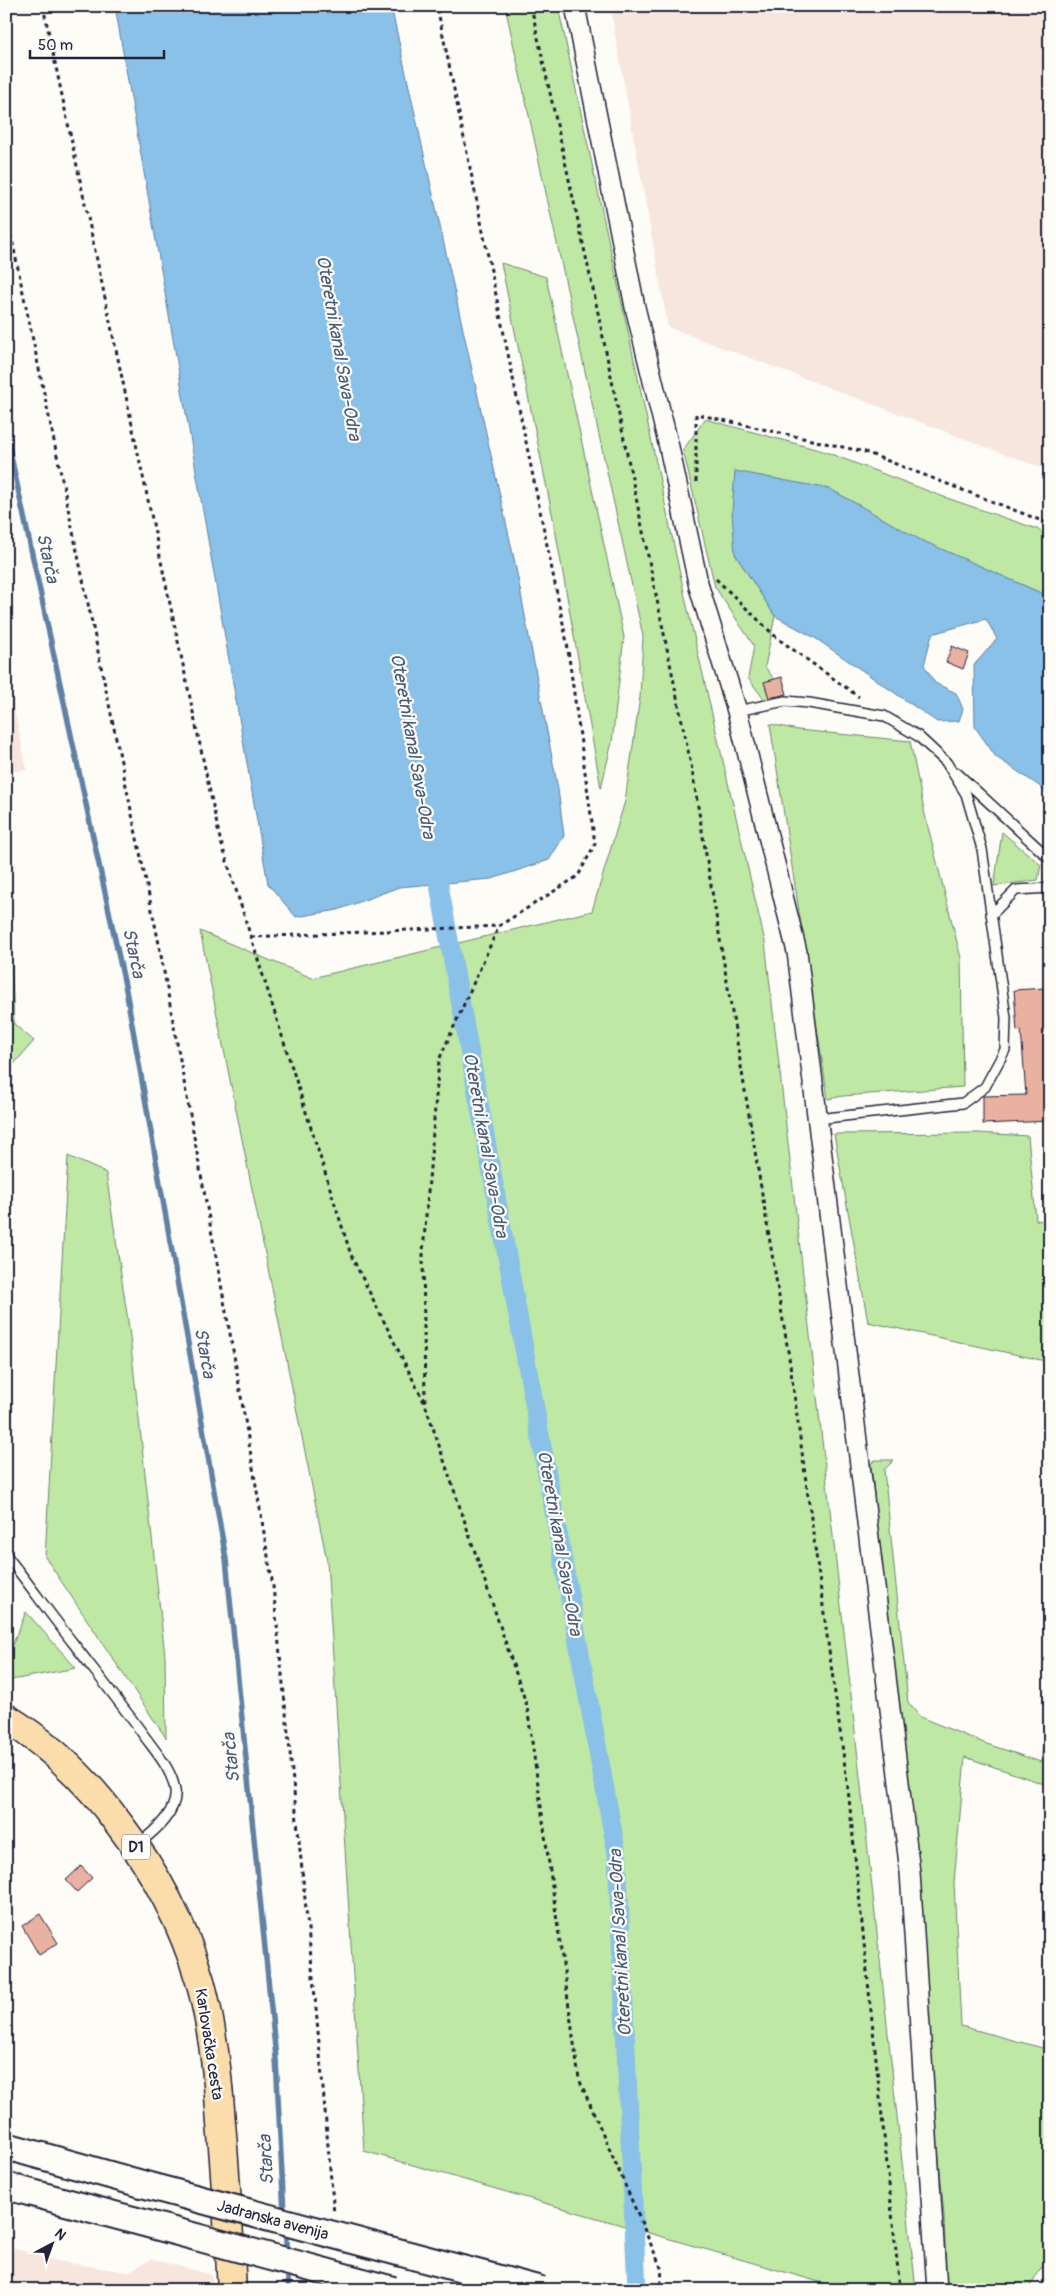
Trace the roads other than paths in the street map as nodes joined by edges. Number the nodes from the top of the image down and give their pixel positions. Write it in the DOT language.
graph roads {
  1 [pos="575,6"];
  2 [pos="737,711"];
  3 [pos="946,762"];
  4 [pos="1050,859"];
  5 [pos="1050,888"];
  6 [pos="991,914"];
  7 [pos="817,1119"];
  8 [pos="6,1555"];
  9 [pos="6,1718"];
  10 [pos="136,1845"];
  11 [pos="6,2146"];
  12 [pos="6,2186"];
  13 [pos="232,2290"];
  14 [pos="394,2290"];
  15 [pos="541,2290"];
  16 [pos="937,2290"];
  1 -- 2 [label="street"];
  2 -- 3 [label="lane"];
  2 -- 7 [label="street"];
  3 -- 4 [label="lane"];
  3 -- 6 [label="lane"];
  5 -- 6 [label="lane"];
  6 -- 7 [label="lane"];
  7 -- 16 [label="street"];
  8 -- 10 [label="lane"];
  9 -- 10 [label="main road, Karlovačka cesta / D1"];
  10 -- 13 [label="main road, Karlovačka cesta / D1"];
  11 -- 15 [label="main road, Jadranska avenija, bridge"];
  12 -- 14 [label="main road, bridge"];
}
